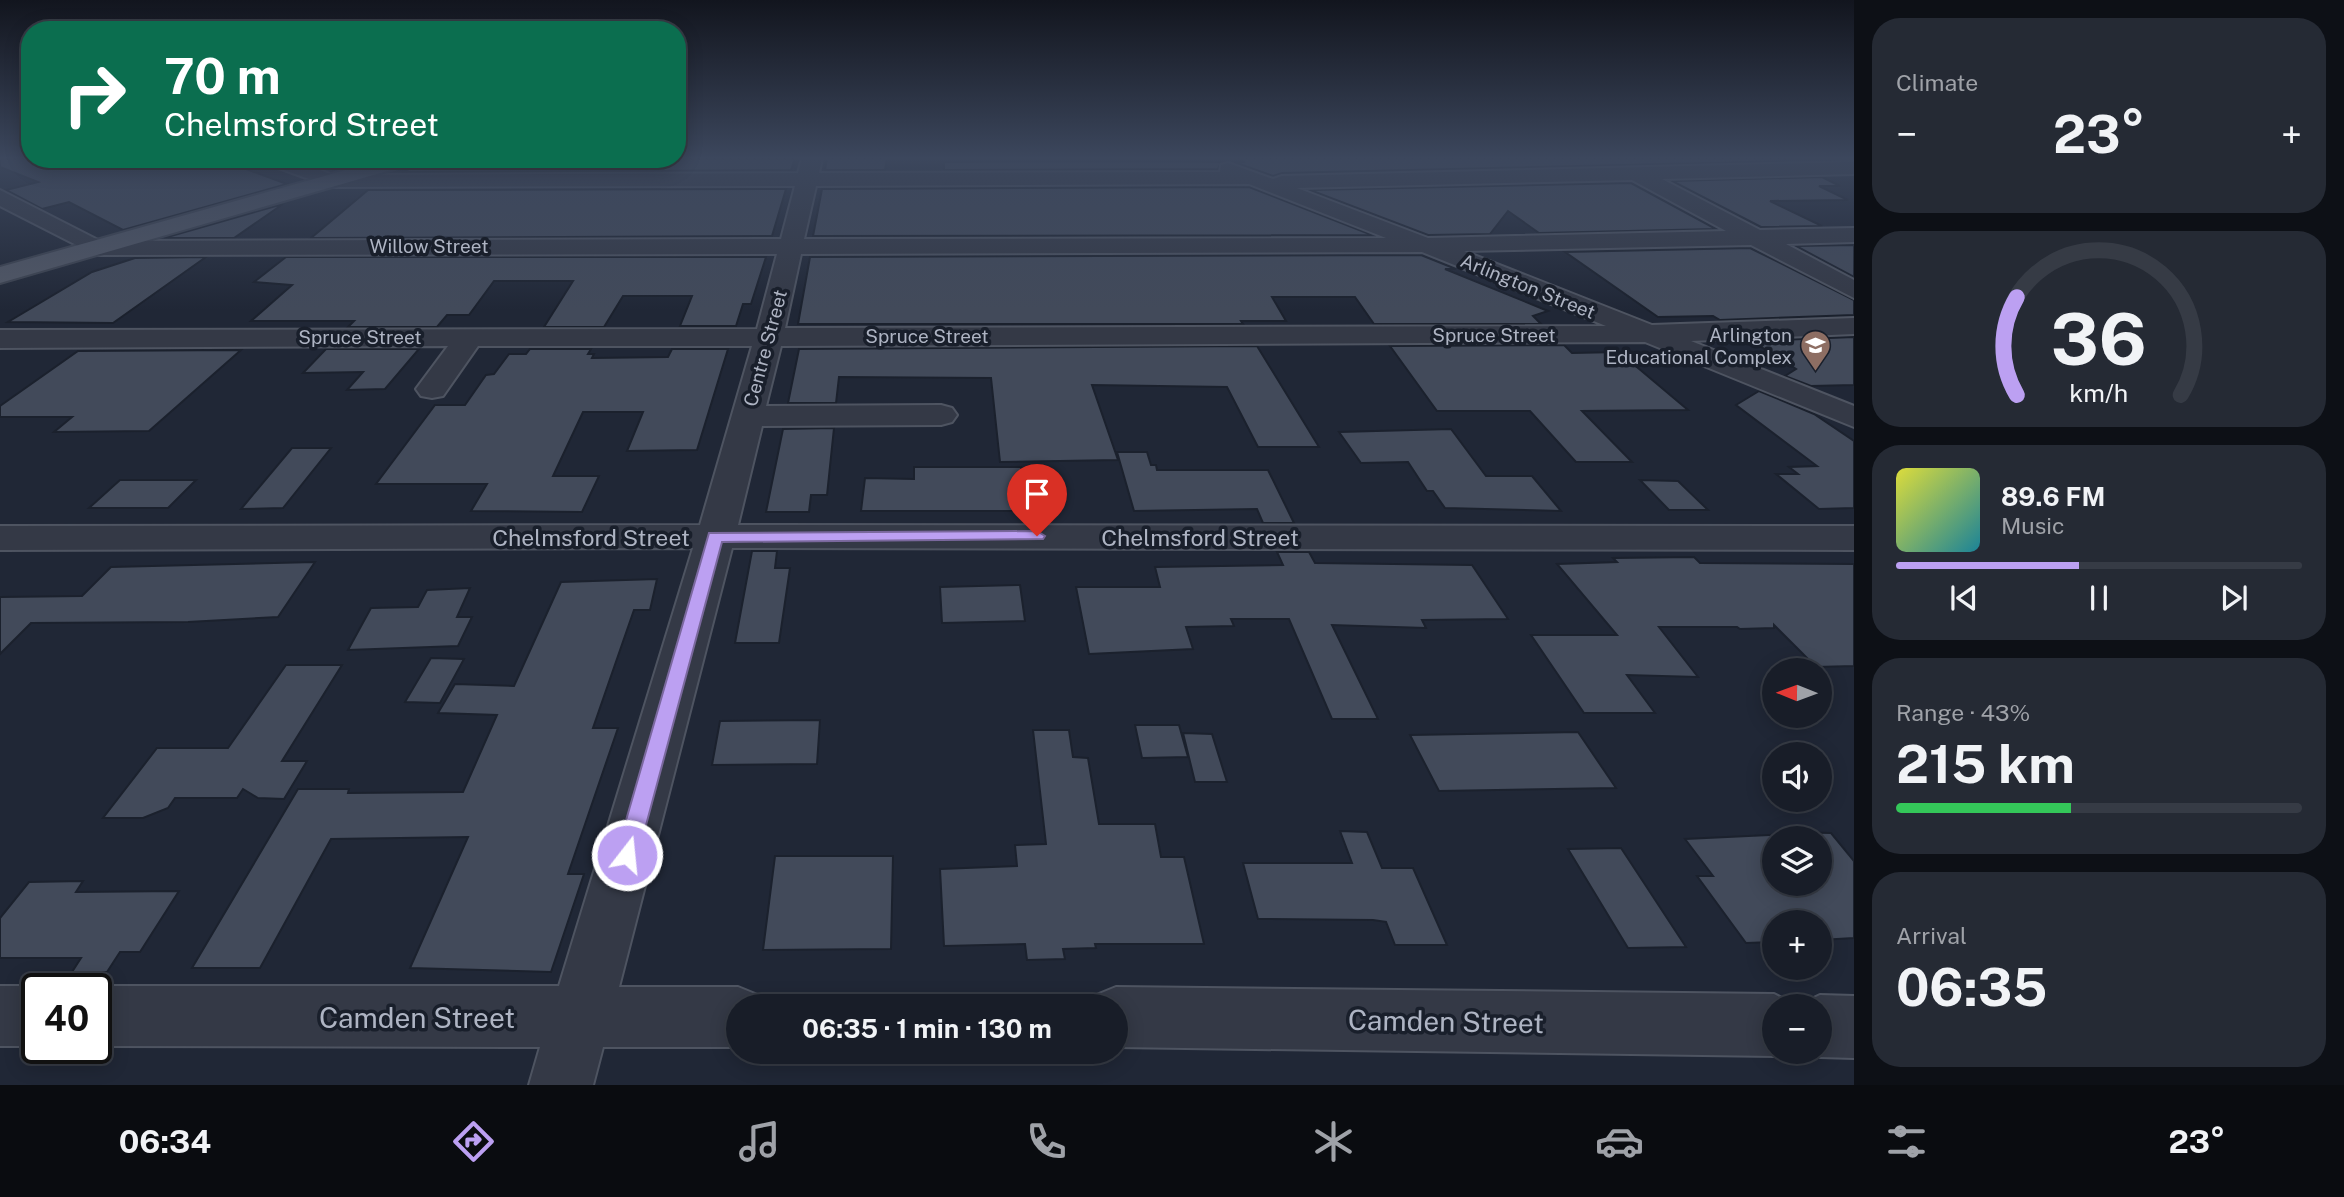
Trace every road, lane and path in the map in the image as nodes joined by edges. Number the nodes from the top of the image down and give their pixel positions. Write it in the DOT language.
graph roads {
  1 [pos="22,209"];
  2 [pos="234,209"];
  3 [pos="799,209"];
  4 [pos="1330,209"];
  5 [pos="1700,209"];
  6 [pos="1854,235"];
  7 [pos="1755,238"];
  8 [pos="1424,245"];
  9 [pos="791,246"];
  10 [pos="96,248"];
  11 [pos="0,275"];
  12 [pos="1854,290"];
  13 [pos="1854,326"];
  14 [pos="1647,334"];
  15 [pos="481,336"];
  16 [pos="769,337"];
  17 [pos="0,339"];
  18 [pos="432,389"];
  19 [pos="941,415"];
  20 [pos="747,416"];
  21 [pos="1854,417"];
  22 [pos="715,537"];
  23 [pos="1854,538"];
  24 [pos="5,542"];
  25 [pos="0,1016"];
  26 [pos="21,1016"];
  27 [pos="112,1016"];
  28 [pos="580,1017"];
  29 [pos="726,1017"];
  30 [pos="1128,1017"];
  31 [pos="1762,1026"];
  32 [pos="1832,1026"];
  33 [pos="1854,1027"];
  34 [pos="562,1085"];
  1 -- 10 [label="street"];
  2 -- 10 [label="main road"];
  3 -- 9 [label="street, Centre Street"];
  4 -- 8 [label="street, Arlington Street"];
  5 -- 7 [label="street"];
  6 -- 7 [label="street, Willow Street"];
  7 -- 8 [label="street, Willow Street"];
  7 -- 12 [label="street"];
  8 -- 9 [label="street, Willow Street"];
  8 -- 14 [label="street, Arlington Street"];
  9 -- 10 [label="street, Willow Street"];
  9 -- 16 [label="street, Centre Street"];
  10 -- 11 [label="main road"];
  13 -- 14 [label="street, Spruce Street"];
  14 -- 16 [label="street, Spruce Street"];
  14 -- 21 [label="street, Arlington Street"];
  15 -- 16 [label="street, Spruce Street"];
  15 -- 17 [label="street, Spruce Street"];
  15 -- 18 [label="street"];
  16 -- 20 [label="street, Centre Street"];
  19 -- 20 [label="street"];
  20 -- 22 [label="street, Centre Street"];
  22 -- 23 [label="street, Chelmsford Street"];
  22 -- 24 [label="street, Chelmsford Street"];
  22 -- 28 [label="street, Centre Street"];
  25 -- 26 [label="street"];
  27 -- 28 [label="street, Camden Street"];
  28 -- 29 [label="street, Camden Street"];
  28 -- 34 [label="street, Centre Street"];
  30 -- 31 [label="street, Camden Street"];
  32 -- 33 [label="street"];
}
